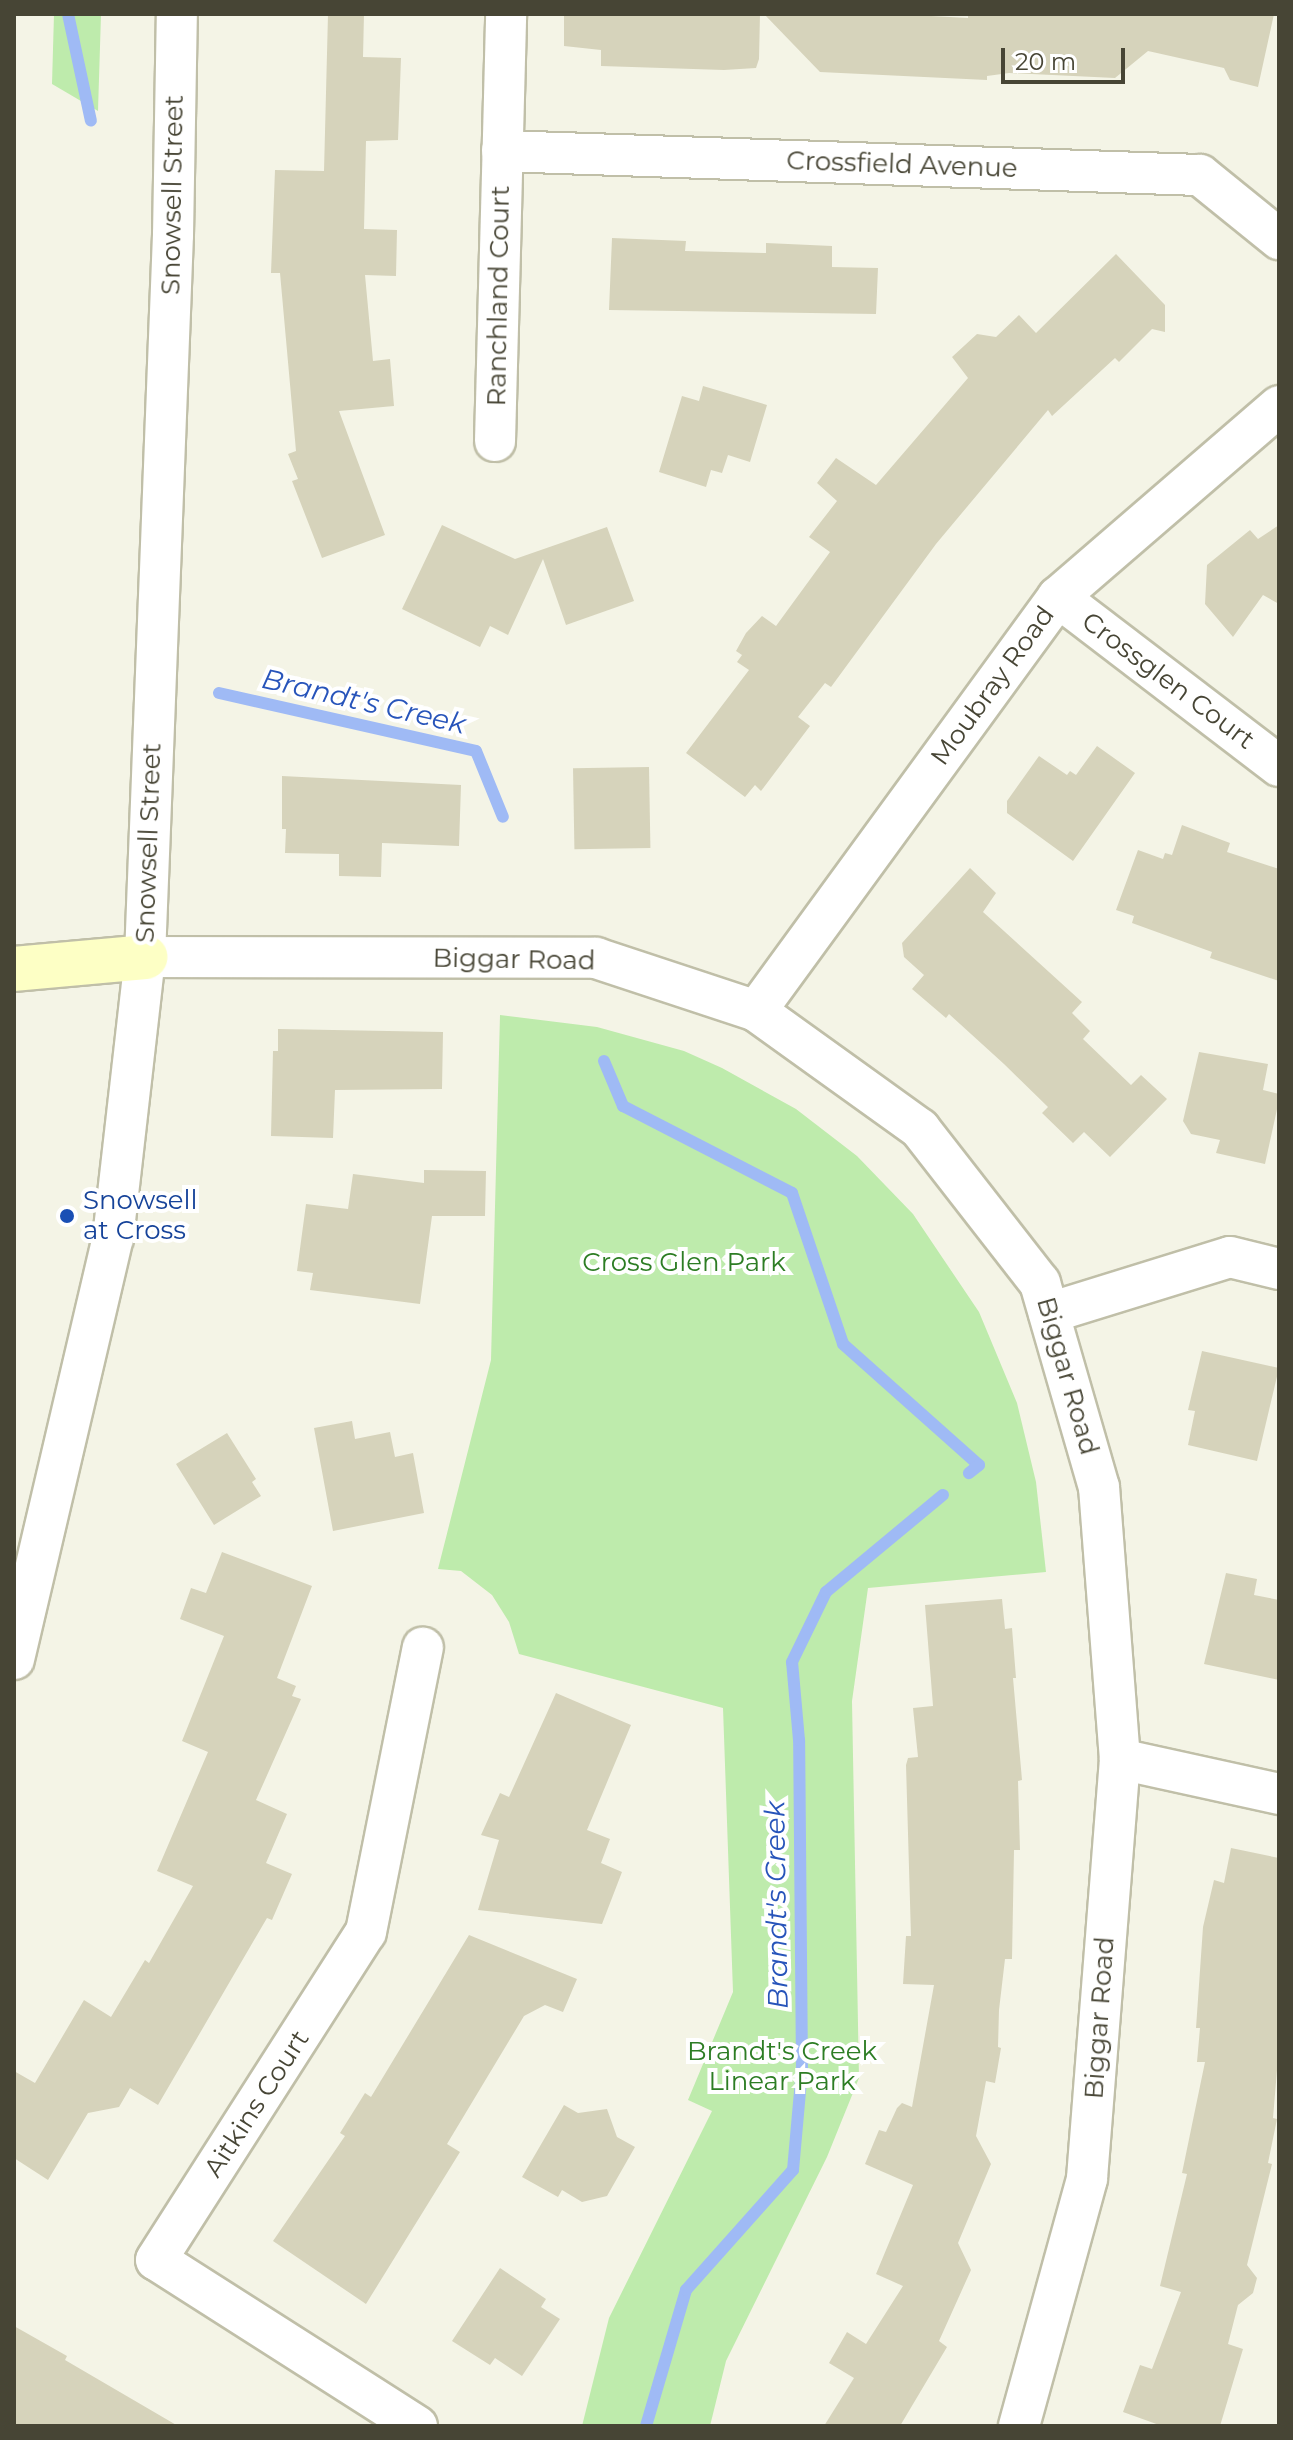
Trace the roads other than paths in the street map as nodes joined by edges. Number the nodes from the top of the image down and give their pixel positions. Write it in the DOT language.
graph roads {
  1 [pos="177,14"];
  2 [pos="506,14"];
  3 [pos="502,151"];
  4 [pos="1279,239"];
  5 [pos="1279,406"];
  6 [pos="495,441"];
  7 [pos="1058,597"];
  8 [pos="1279,766"];
  9 [pos="145,957"];
  10 [pos="14,969"];
  11 [pos="756,1011"];
  12 [pos="1279,1269"];
  13 [pos="1049,1313"];
  14 [pos="423,1648"];
  15 [pos="14,1659"];
  16 [pos="1120,1759"];
  17 [pos="1279,1794"];
  18 [pos="417,2426"];
  19 [pos="1019,2426"];
  1 -- 9 [label="street, Snowsell Street"];
  2 -- 3 [label="street, Ranchland Court"];
  3 -- 4 [label="street, Crossfield Avenue"];
  3 -- 6 [label="street, Ranchland Court"];
  5 -- 7 [label="street, Moubray Road"];
  7 -- 8 [label="street, Crossglen Court"];
  7 -- 11 [label="street, Moubray Road"];
  9 -- 10 [label="street"];
  9 -- 11 [label="street, Biggar Road"];
  9 -- 15 [label="street, Snowsell Street"];
  11 -- 13 [label="street, Biggar Road"];
  12 -- 13 [label="street"];
  13 -- 16 [label="street, Biggar Road"];
  14 -- 18 [label="street, Aitkins Court"];
  16 -- 17 [label="street"];
  16 -- 19 [label="street, Biggar Road"];
}
